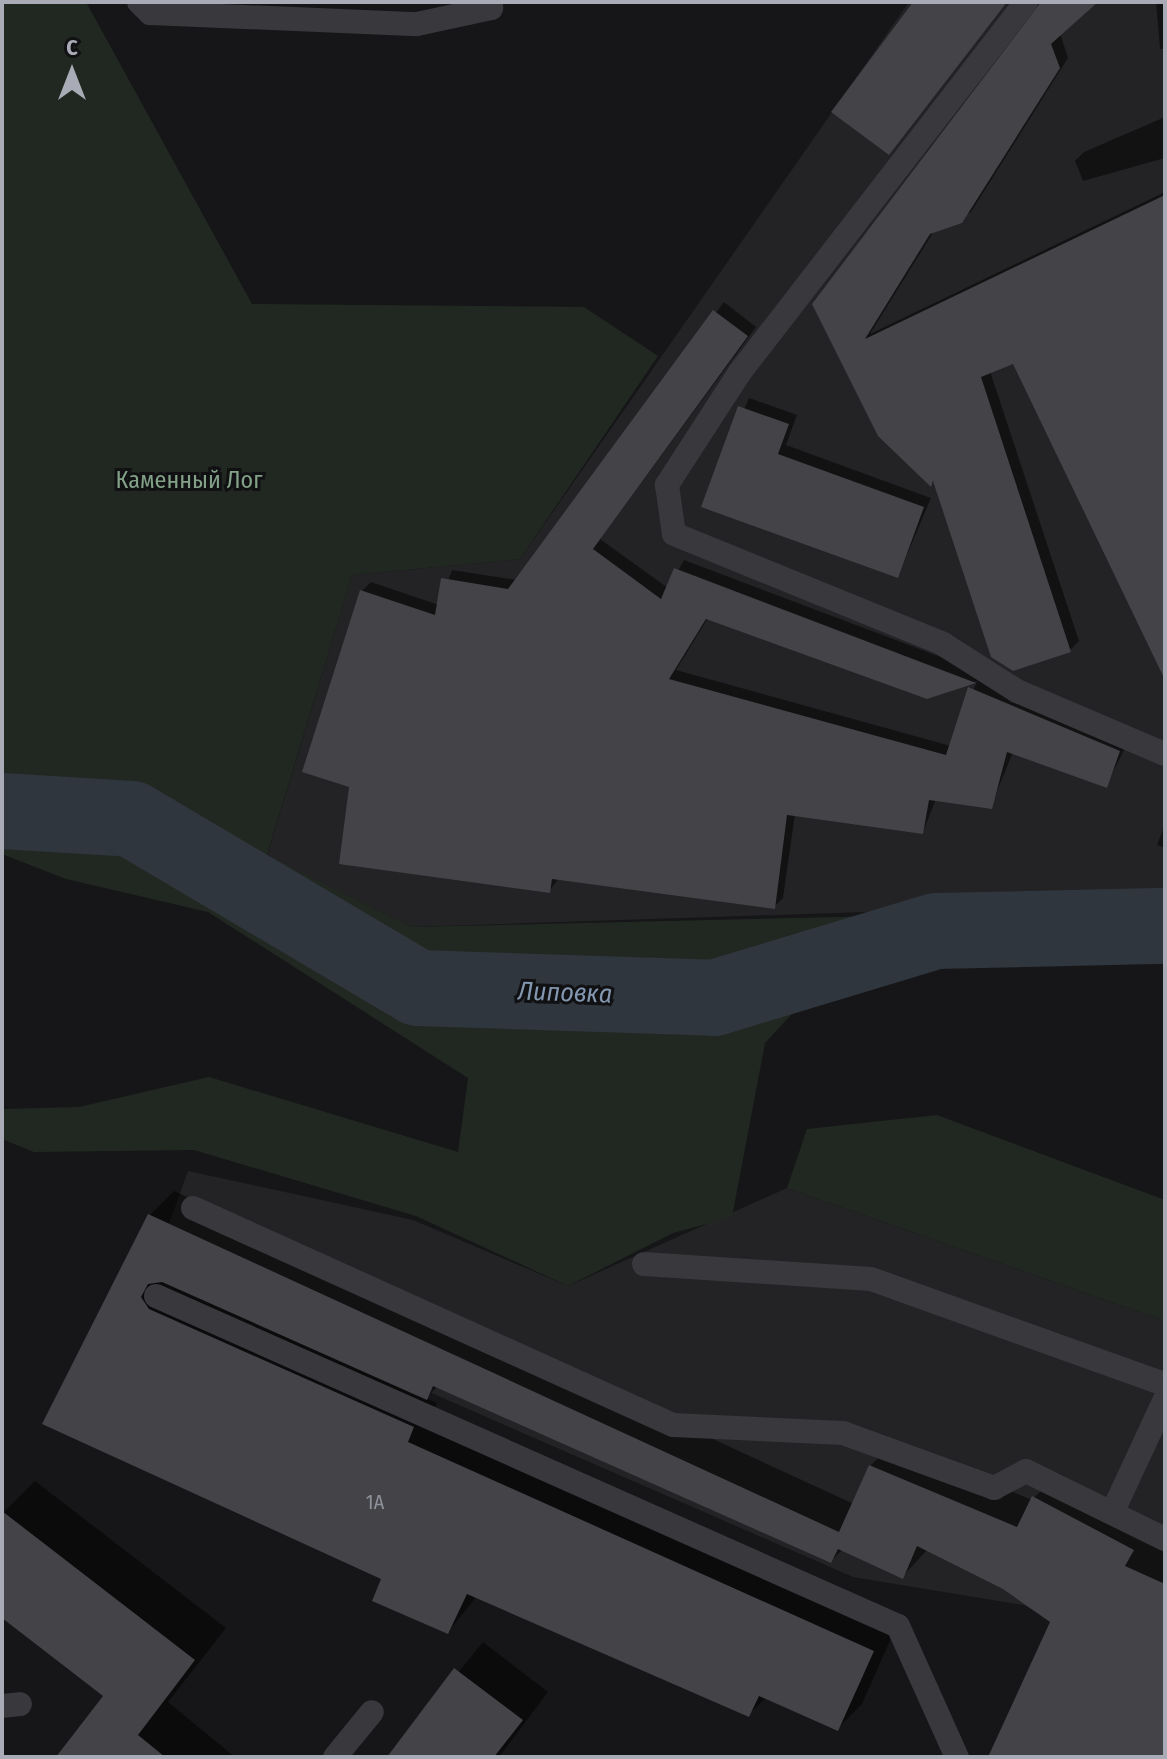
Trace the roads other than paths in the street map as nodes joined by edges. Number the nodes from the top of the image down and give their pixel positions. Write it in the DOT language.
graph roads {
  1 [pos="139,2"];
  2 [pos="491,2"];
  3 [pos="1026,2"];
  4 [pos="1165,754"];
  5 [pos="193,1208"];
  6 [pos="644,1264"];
  7 [pos="156,1296"];
  8 [pos="1165,1384"];
  9 [pos="1165,1399"];
  10 [pos="1113,1511"];
  11 [pos="1165,1539"];
  12 [pos="372,1712"];
  13 [pos="335,1757"];
  14 [pos="957,1757"];
  1 -- 2 [label="lane"];
  3 -- 4 [label="lane"];
  5 -- 10 [label="lane"];
  6 -- 8 [label="lane"];
  7 -- 14 [label="lane"];
  9 -- 10 [label="lane"];
  10 -- 11 [label="lane"];
  12 -- 13 [label="lane"];
}
